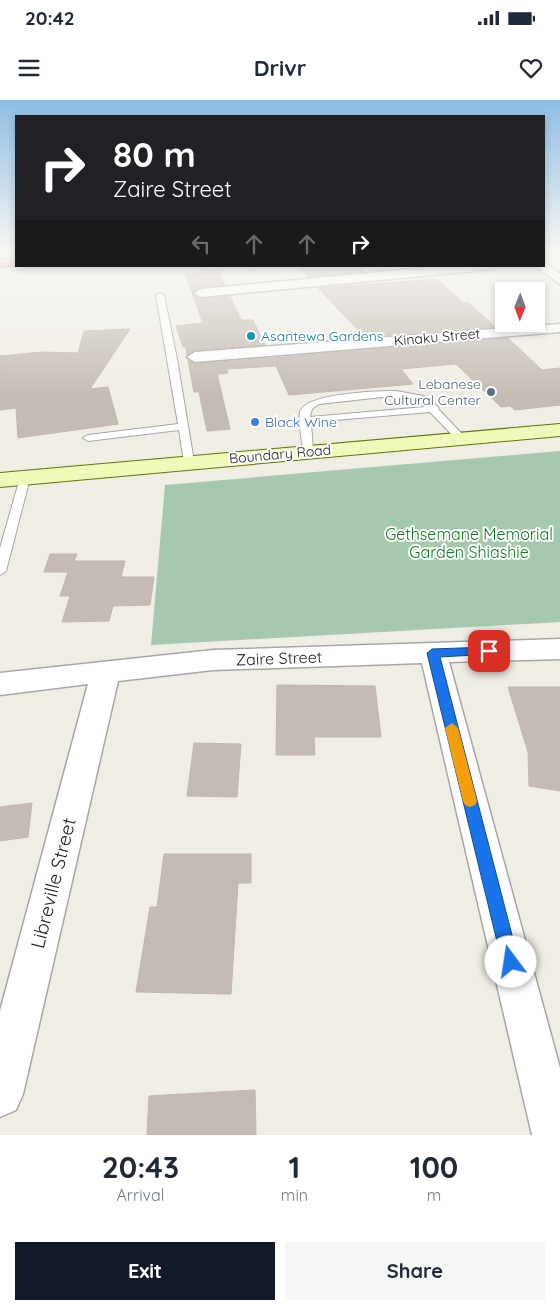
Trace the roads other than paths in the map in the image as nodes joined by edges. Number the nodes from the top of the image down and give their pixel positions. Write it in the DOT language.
graph roads {
  1 [pos="161,299"];
  2 [pos="560,328"];
  3 [pos="195,357"];
  4 [pos="435,409"];
  5 [pos="306,420"];
  6 [pos="184,426"];
  7 [pos="560,430"];
  8 [pos="88,438"];
  9 [pos="461,438"];
  10 [pos="308,452"];
  11 [pos="189,462"];
  12 [pos="25,478"];
  13 [pos="0,480"];
  14 [pos="0,571"];
  15 [pos="560,649"];
  16 [pos="432,653"];
  17 [pos="106,672"];
  18 [pos="0,684"];
  19 [pos="1,1089"];
  20 [pos="554,1135"];
  1 -- 6 [label="lane"];
  2 -- 3 [label="street, Kinaku Street"];
  4 -- 5 [label="lane"];
  4 -- 5 [label="lane"];
  4 -- 9 [label="lane"];
  5 -- 10 [label="lane"];
  6 -- 8 [label="lane"];
  6 -- 11 [label="lane"];
  7 -- 9 [label="main road, Boundary Road"];
  9 -- 10 [label="main road, Boundary Road"];
  10 -- 11 [label="main road, Boundary Road"];
  11 -- 12 [label="main road, Boundary Road"];
  12 -- 13 [label="main road, Boundary Road"];
  12 -- 14 [label="lane"];
  15 -- 16 [label="street, Zaire Street"];
  16 -- 17 [label="street, Zaire Street"];
  16 -- 20 [label="street"];
  17 -- 18 [label="street, Zaire Street"];
  17 -- 19 [label="street, Libreville Street"];
}
